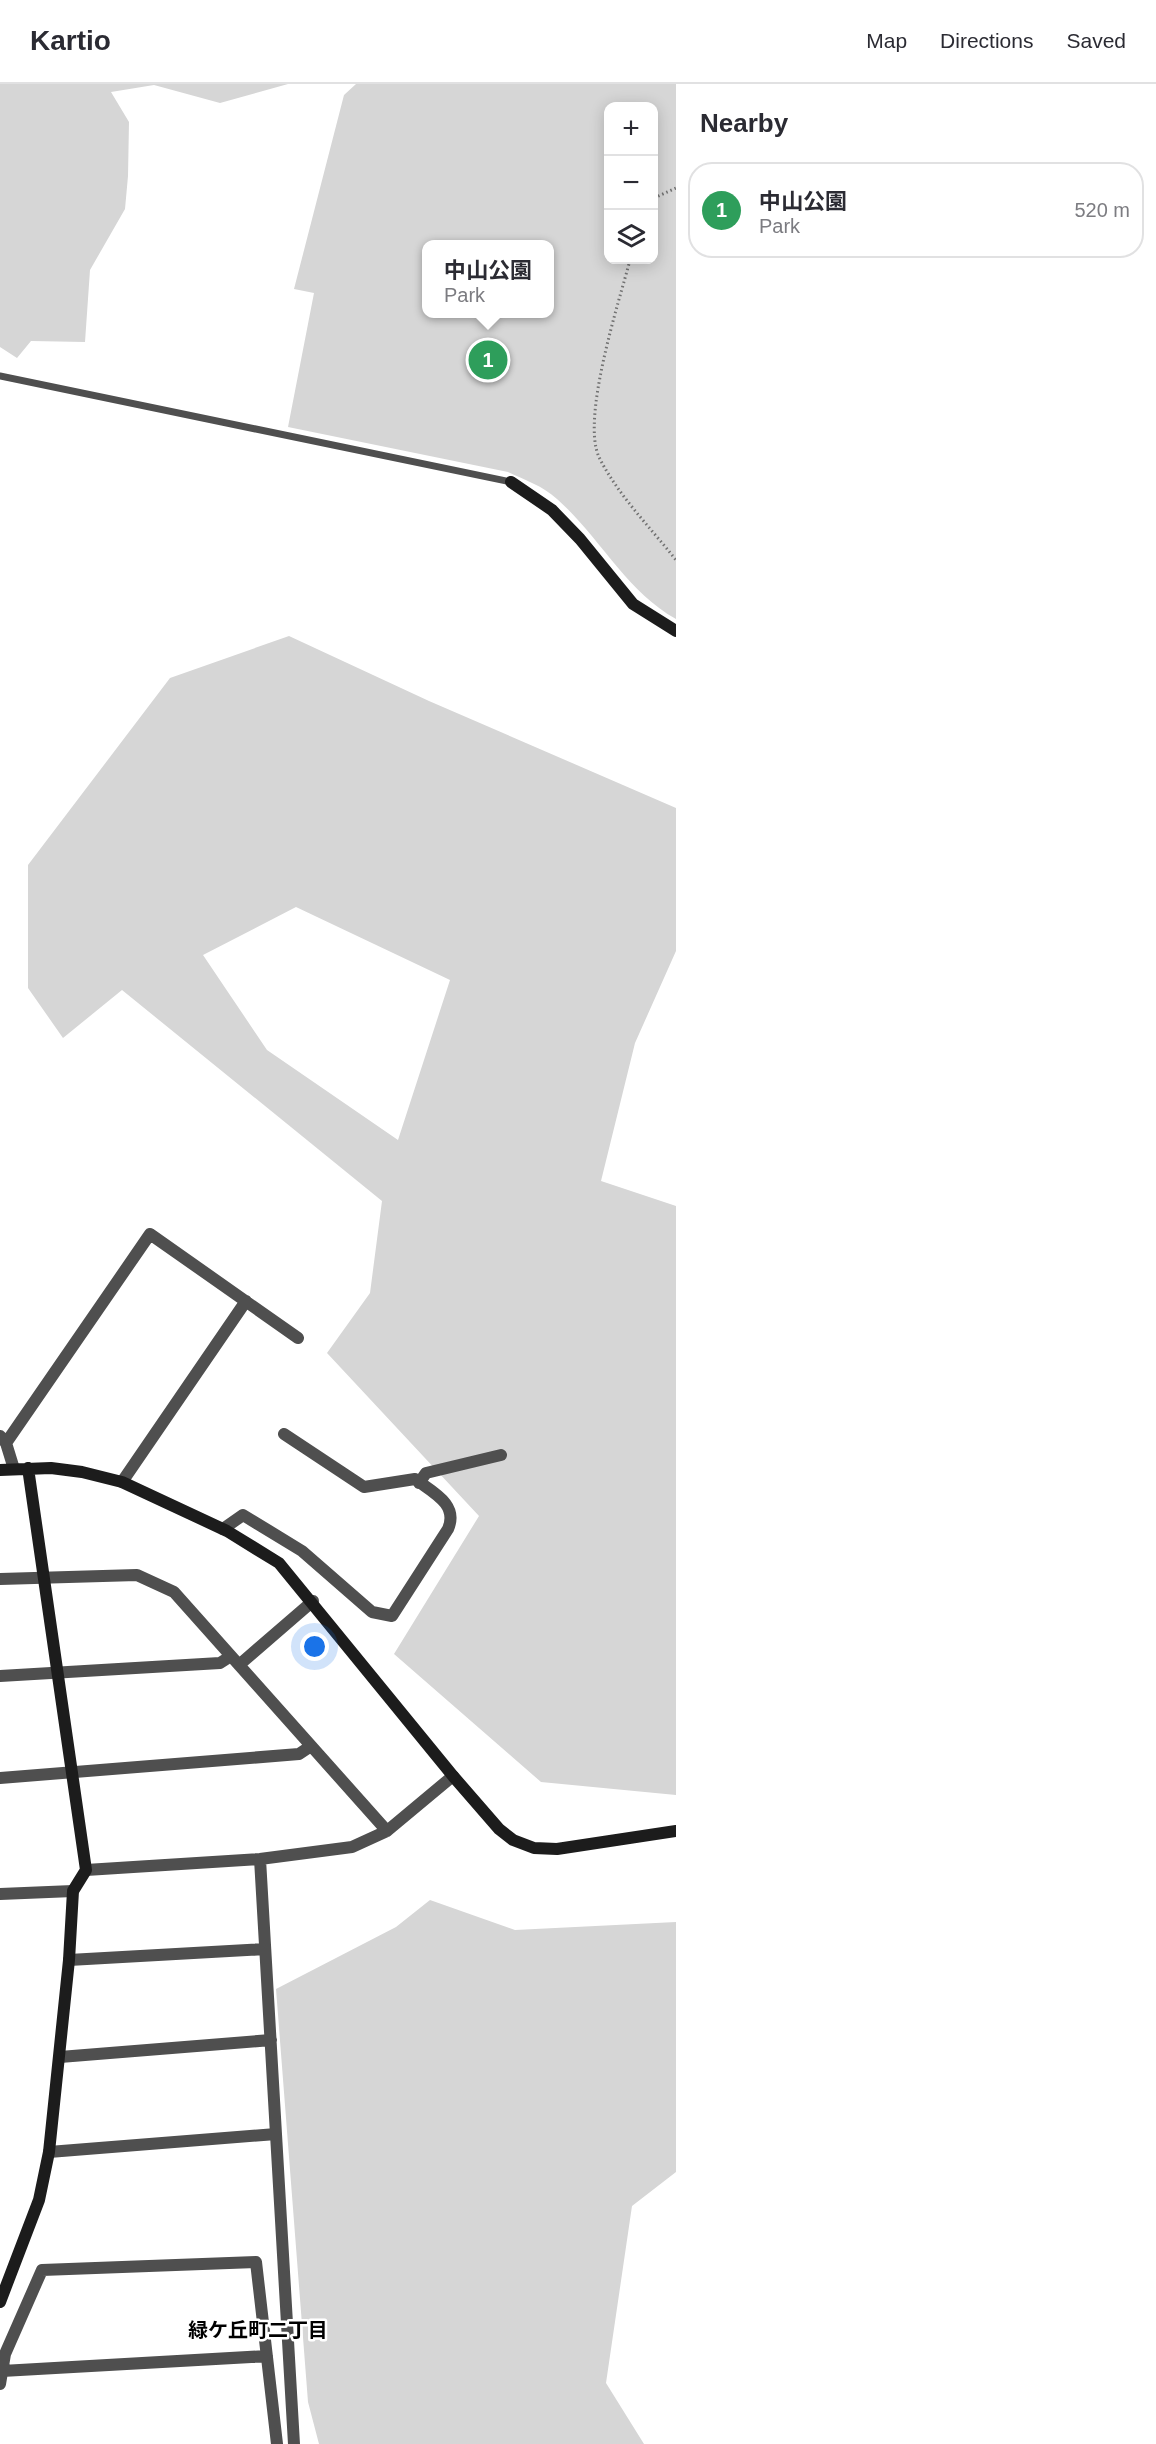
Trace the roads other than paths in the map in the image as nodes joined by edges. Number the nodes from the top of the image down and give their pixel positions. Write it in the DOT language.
graph roads {
  1 [pos="0,376"];
  2 [pos="512,482"];
  3 [pos="676,631"];
  4 [pos="246,1301"];
  5 [pos="298,1338"];
  6 [pos="284,1434"];
  7 [pos="3,1439"];
  8 [pos="501,1455"];
  9 [pos="28,1468"];
  10 [pos="14,1469"];
  11 [pos="0,1470"];
  12 [pos="122,1482"];
  13 [pos="419,1483"];
  14 [pos="224,1529"];
  15 [pos="45,1577"];
  16 [pos="0,1579"];
  17 [pos="313,1601"];
  18 [pos="235,1660"];
  19 [pos="59,1672"];
  20 [pos="0,1676"];
  21 [pos="311,1746"];
  22 [pos="73,1772"];
  23 [pos="453,1776"];
  24 [pos="0,1778"];
  25 [pos="387,1830"];
  26 [pos="676,1831"];
  27 [pos="260,1858"];
  28 [pos="87,1870"];
  29 [pos="73,1891"];
  30 [pos="0,1894"];
  31 [pos="265,1949"];
  32 [pos="69,1960"];
  33 [pos="271,2040"];
  34 [pos="60,2056"];
  35 [pos="276,2134"];
  36 [pos="49,2152"];
  37 [pos="0,2302"];
  38 [pos="267,2356"];
  39 [pos="2,2371"];
  40 [pos="0,2384"];
  41 [pos="277,2444"];
  42 [pos="294,2444"];
  1 -- 2 [label="lane"];
  2 -- 3 [label="street"];
  4 -- 5 [label="street"];
  4 -- 7 [label="street"];
  4 -- 12 [label="street"];
  6 -- 13 [label="street"];
  7 -- 10 [label="street"];
  8 -- 13 [label="street"];
  9 -- 10 [label="street"];
  9 -- 12 [label="street"];
  9 -- 15 [label="street"];
  10 -- 11 [label="street"];
  12 -- 14 [label="street"];
  13 -- 14 [label="street"];
  14 -- 17 [label="street"];
  15 -- 16 [label="street"];
  15 -- 18 [label="street"];
  15 -- 19 [label="street"];
  17 -- 18 [label="street"];
  17 -- 23 [label="street"];
  18 -- 19 [label="street"];
  18 -- 21 [label="street"];
  19 -- 20 [label="street"];
  19 -- 22 [label="street"];
  21 -- 22 [label="street"];
  21 -- 25 [label="street"];
  22 -- 24 [label="street"];
  22 -- 28 [label="street"];
  23 -- 25 [label="street"];
  23 -- 26 [label="street"];
  25 -- 27 [label="street"];
  27 -- 28 [label="street"];
  27 -- 31 [label="street"];
  28 -- 29 [label="street"];
  29 -- 30 [label="street"];
  29 -- 32 [label="street"];
  31 -- 32 [label="street"];
  31 -- 33 [label="street"];
  32 -- 34 [label="street"];
  33 -- 34 [label="street"];
  33 -- 35 [label="street"];
  34 -- 36 [label="street"];
  35 -- 36 [label="street"];
  35 -- 42 [label="street"];
  36 -- 37 [label="street"];
  38 -- 39 [label="street"];
  38 -- 39 [label="street"];
  38 -- 41 [label="street"];
  39 -- 40 [label="street"];
}
